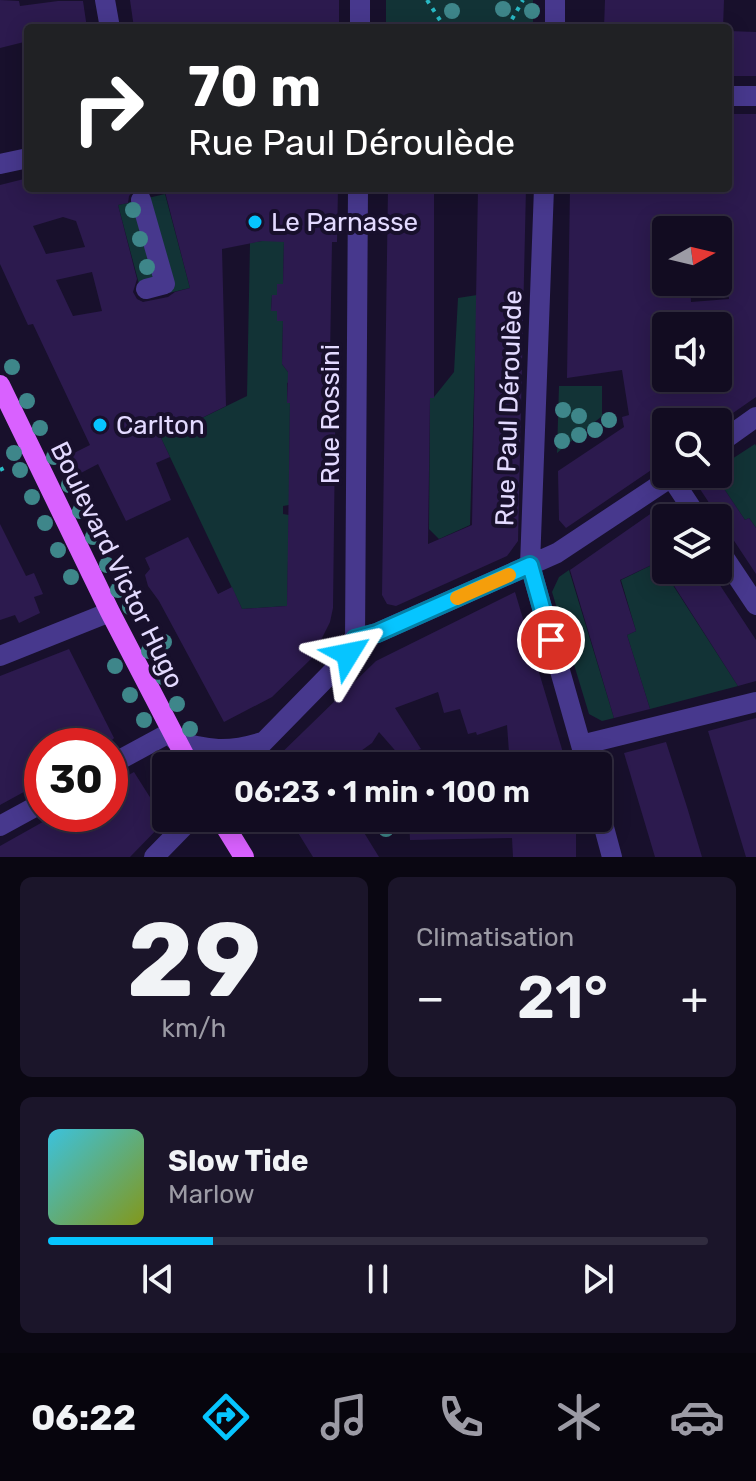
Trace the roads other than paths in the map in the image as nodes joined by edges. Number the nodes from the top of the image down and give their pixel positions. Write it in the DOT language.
graph roads {
  1 [pos="105,0"];
  2 [pos="360,0"];
  3 [pos="555,0"];
  4 [pos="109,24"];
  5 [pos="360,24"];
  6 [pos="555,24"];
  7 [pos="732,96"];
  8 [pos="756,96"];
  9 [pos="24,159"];
  10 [pos="0,164"];
  11 [pos="358,192"];
  12 [pos="544,192"];
  13 [pos="141,200"];
  14 [pos="146,289"];
  15 [pos="1,390"];
  16 [pos="756,417"];
  17 [pos="732,434"];
  18 [pos="656,488"];
  19 [pos="530,565"];
  20 [pos="732,569"];
  21 [pos="756,605"];
  22 [pos="110,612"];
  23 [pos="355,639"];
  24 [pos="0,656"];
  25 [pos="756,702"];
  26 [pos="173,736"];
  27 [pos="266,741"];
  28 [pos="581,745"];
  29 [pos="182,752"];
  30 [pos="255,752"];
  31 [pos="583,752"];
  32 [pos="128,757"];
  33 [pos="24,813"];
  34 [pos="0,826"];
  35 [pos="178,832"];
  36 [pos="229,832"];
  37 [pos="605,832"];
  38 [pos="154,857"];
  39 [pos="244,857"];
  40 [pos="612,857"];
  1 -- 4 [label="street"];
  2 -- 5 [label="street"];
  3 -- 6 [label="street"];
  7 -- 8 [label="street"];
  9 -- 10 [label="street"];
  11 -- 23 [label="street, Rue Rossini"];
  12 -- 19 [label="street, Rue Paul Déroulède"];
  13 -- 14 [label="street"];
  15 -- 22 [label="main road, Boulevard Victor Hugo"];
  16 -- 17 [label="street"];
  18 -- 19 [label="street"];
  19 -- 23 [label="street"];
  19 -- 28 [label="street, Rue Paul Déroulède"];
  20 -- 21 [label="street"];
  22 -- 24 [label="street"];
  22 -- 26 [label="main road, Boulevard Victor Hugo"];
  23 -- 27 [label="street"];
  25 -- 28 [label="street"];
  26 -- 27 [label="street"];
  26 -- 29 [label="main road, Boulevard Victor Hugo"];
  26 -- 32 [label="street"];
  27 -- 30 [label="street"];
  28 -- 31 [label="street, Rue Paul Déroulède"];
  33 -- 34 [label="street"];
  35 -- 38 [label="street"];
  36 -- 39 [label="main road"];
  37 -- 40 [label="street"];
}
